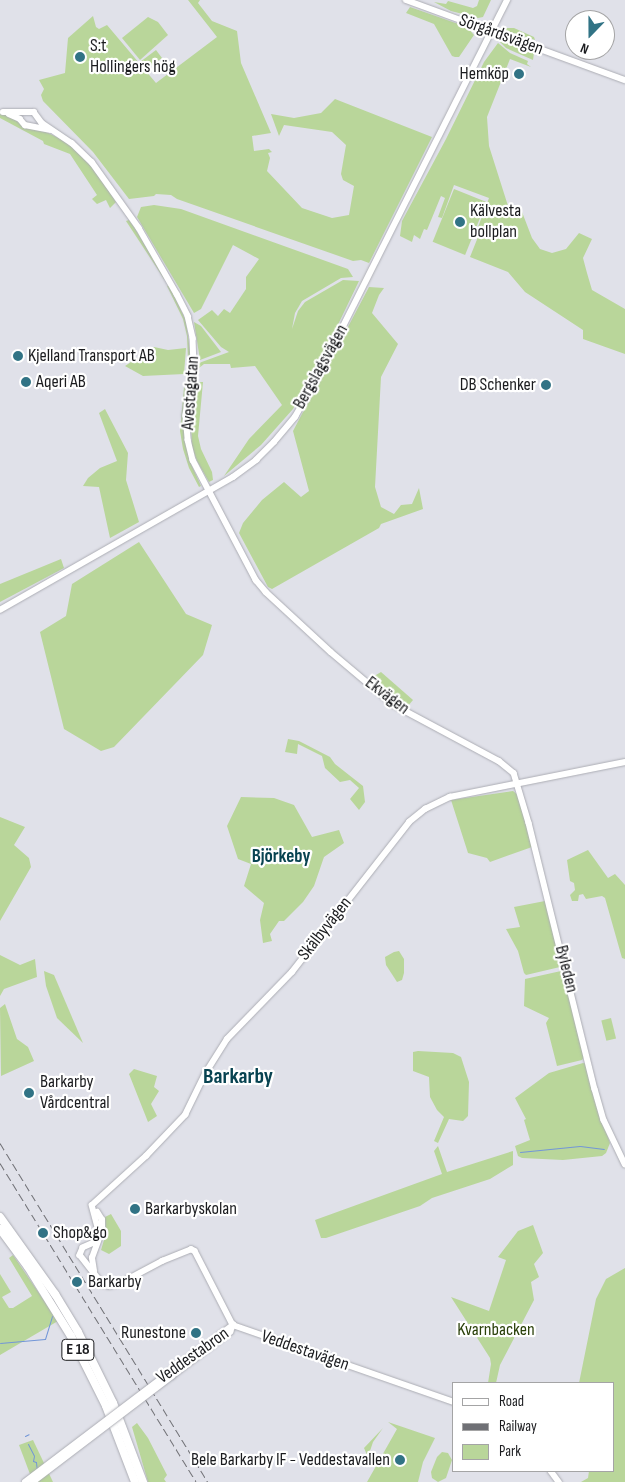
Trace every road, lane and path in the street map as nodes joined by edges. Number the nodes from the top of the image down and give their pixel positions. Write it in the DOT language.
graph roads {
  1 [pos="406,0"];
  2 [pos="506,0"];
  3 [pos="491,31"];
  4 [pos="625,80"];
  5 [pos="2,111"];
  6 [pos="21,116"];
  7 [pos="38,119"];
  8 [pos="33,127"];
  9 [pos="56,133"];
  10 [pos="209,492"];
  11 [pos="264,590"];
  12 [pos="0,610"];
  13 [pos="625,762"];
  14 [pos="519,784"];
  15 [pos="625,1164"];
  16 [pos="0,1217"];
  17 [pos="0,1229"];
  18 [pos="91,1249"];
  19 [pos="92,1258"];
  20 [pos="84,1260"];
  21 [pos="94,1272"];
  22 [pos="233,1325"];
  23 [pos="171,1374"];
  24 [pos="452,1401"];
  25 [pos="551,1472"];
  26 [pos="25,1482"];
  27 [pos="34,1482"];
  28 [pos="135,1482"];
  29 [pos="143,1482"];
  30 [pos="559,1482"];
  1 -- 3 [label="street, Sörgårdsvägen"];
  2 -- 3 [label="street, Bergslagsvägen"];
  3 -- 4 [label="street, Sörgårdsvägen"];
  3 -- 10 [label="street, Bergslagsvägen"];
  5 -- 6 [label="street"];
  6 -- 7 [label="street, Avestagatan"];
  6 -- 8 [label="street, Avestagatan"];
  7 -- 8 [label="street"];
  7 -- 9 [label="street, Avestagatan"];
  8 -- 9 [label="street, Avestagatan"];
  9 -- 10 [label="street, Avestagatan"];
  10 -- 11 [label="street, Avestagatan"];
  10 -- 12 [label="street, Bergslagsvägen"];
  11 -- 14 [label="street, Ekvägen"];
  13 -- 14 [label="street, Skälbyvägen"];
  14 -- 15 [label="street, Byleden"];
  14 -- 18 [label="street, Skälbyvägen"];
  16 -- 29 [label="highway, E 18"];
  17 -- 28 [label="highway, E 18"];
  18 -- 19 [label="street"];
  18 -- 20 [label="street"];
  19 -- 20 [label="street"];
  19 -- 21 [label="street"];
  20 -- 21 [label="street"];
  21 -- 22 [label="street"];
  22 -- 23 [label="street, Veddestabron"];
  22 -- 24 [label="street, Veddestavägen"];
  23 -- 26 [label="street, Veddestabron, bridge"];
  23 -- 27 [label="street, Veddestabron, bridge"];
  25 -- 30 [label="street"];
}
